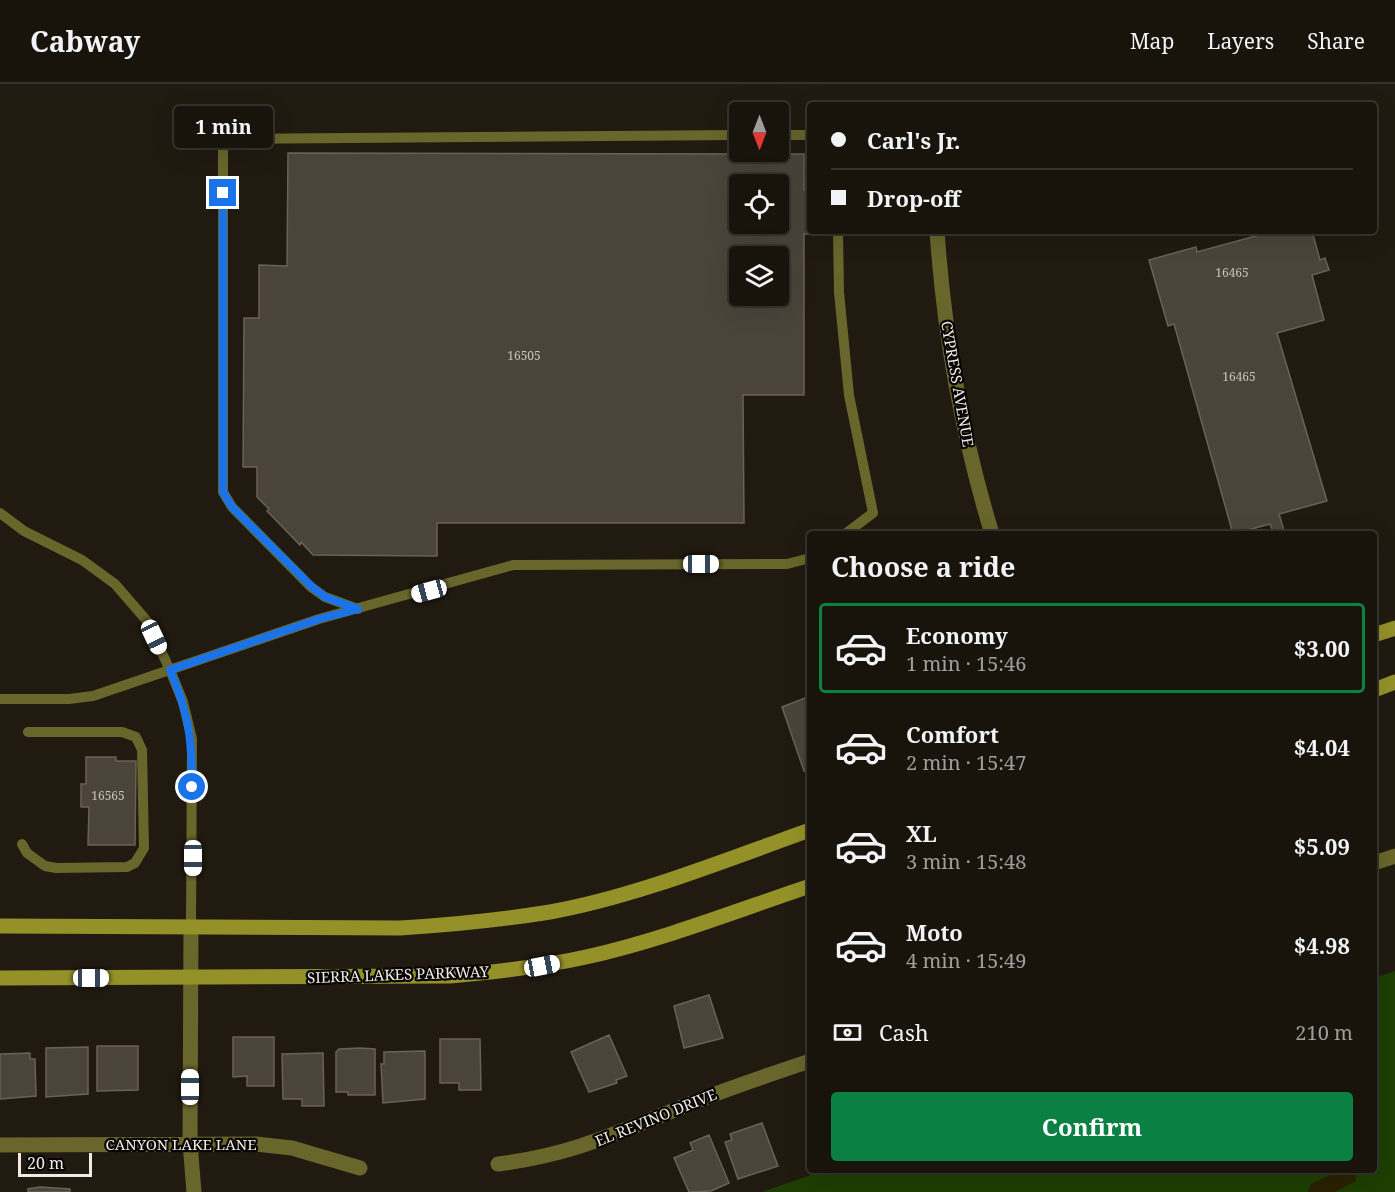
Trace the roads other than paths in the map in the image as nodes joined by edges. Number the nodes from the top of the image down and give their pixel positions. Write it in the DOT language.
graph roads {
  1 [pos="729,135"];
  2 [pos="789,135"];
  3 [pos="807,135"];
  4 [pos="838,234"];
  5 [pos="937,234"];
  6 [pos="0,513"];
  7 [pos="849,531"];
  8 [pos="991,531"];
  9 [pos="807,559"];
  10 [pos="358,609"];
  11 [pos="1395,628"];
  12 [pos="1377,634"];
  13 [pos="170,670"];
  14 [pos="1395,682"];
  15 [pos="1377,689"];
  16 [pos="0,699"];
  17 [pos="28,732"];
  18 [pos="807,831"];
  19 [pos="22,844"];
  20 [pos="1395,856"];
  21 [pos="1377,862"];
  22 [pos="807,887"];
  23 [pos="0,926"];
  24 [pos="191,926"];
  25 [pos="0,978"];
  26 [pos="189,978"];
  27 [pos="807,1062"];
  28 [pos="190,1143"];
  29 [pos="0,1145"];
  30 [pos="498,1164"];
  31 [pos="360,1168"];
  32 [pos="194,1192"];
  1 -- 10 [label="lane"];
  2 -- 3 [label="lane"];
  4 -- 7 [label="lane"];
  5 -- 8 [label="street, CYPRESS AVENUE"];
  6 -- 13 [label="lane"];
  9 -- 10 [label="lane"];
  10 -- 13 [label="lane"];
  11 -- 12 [label="street"];
  13 -- 16 [label="lane"];
  13 -- 24 [label="lane"];
  14 -- 15 [label="street"];
  17 -- 19 [label="lane"];
  18 -- 24 [label="street"];
  20 -- 21 [label="street"];
  22 -- 26 [label="street, SIERRA LAKES PARKWAY"];
  23 -- 24 [label="street"];
  24 -- 26 [label="street"];
  25 -- 26 [label="street, SIERRA LAKES PARKWAY"];
  26 -- 28 [label="street"];
  27 -- 30 [label="street, EL REVINO DRIVE"];
  28 -- 29 [label="street, CANYON LAKE LANE"];
  28 -- 31 [label="street, CANYON LAKE LANE"];
  28 -- 32 [label="street"];
}
